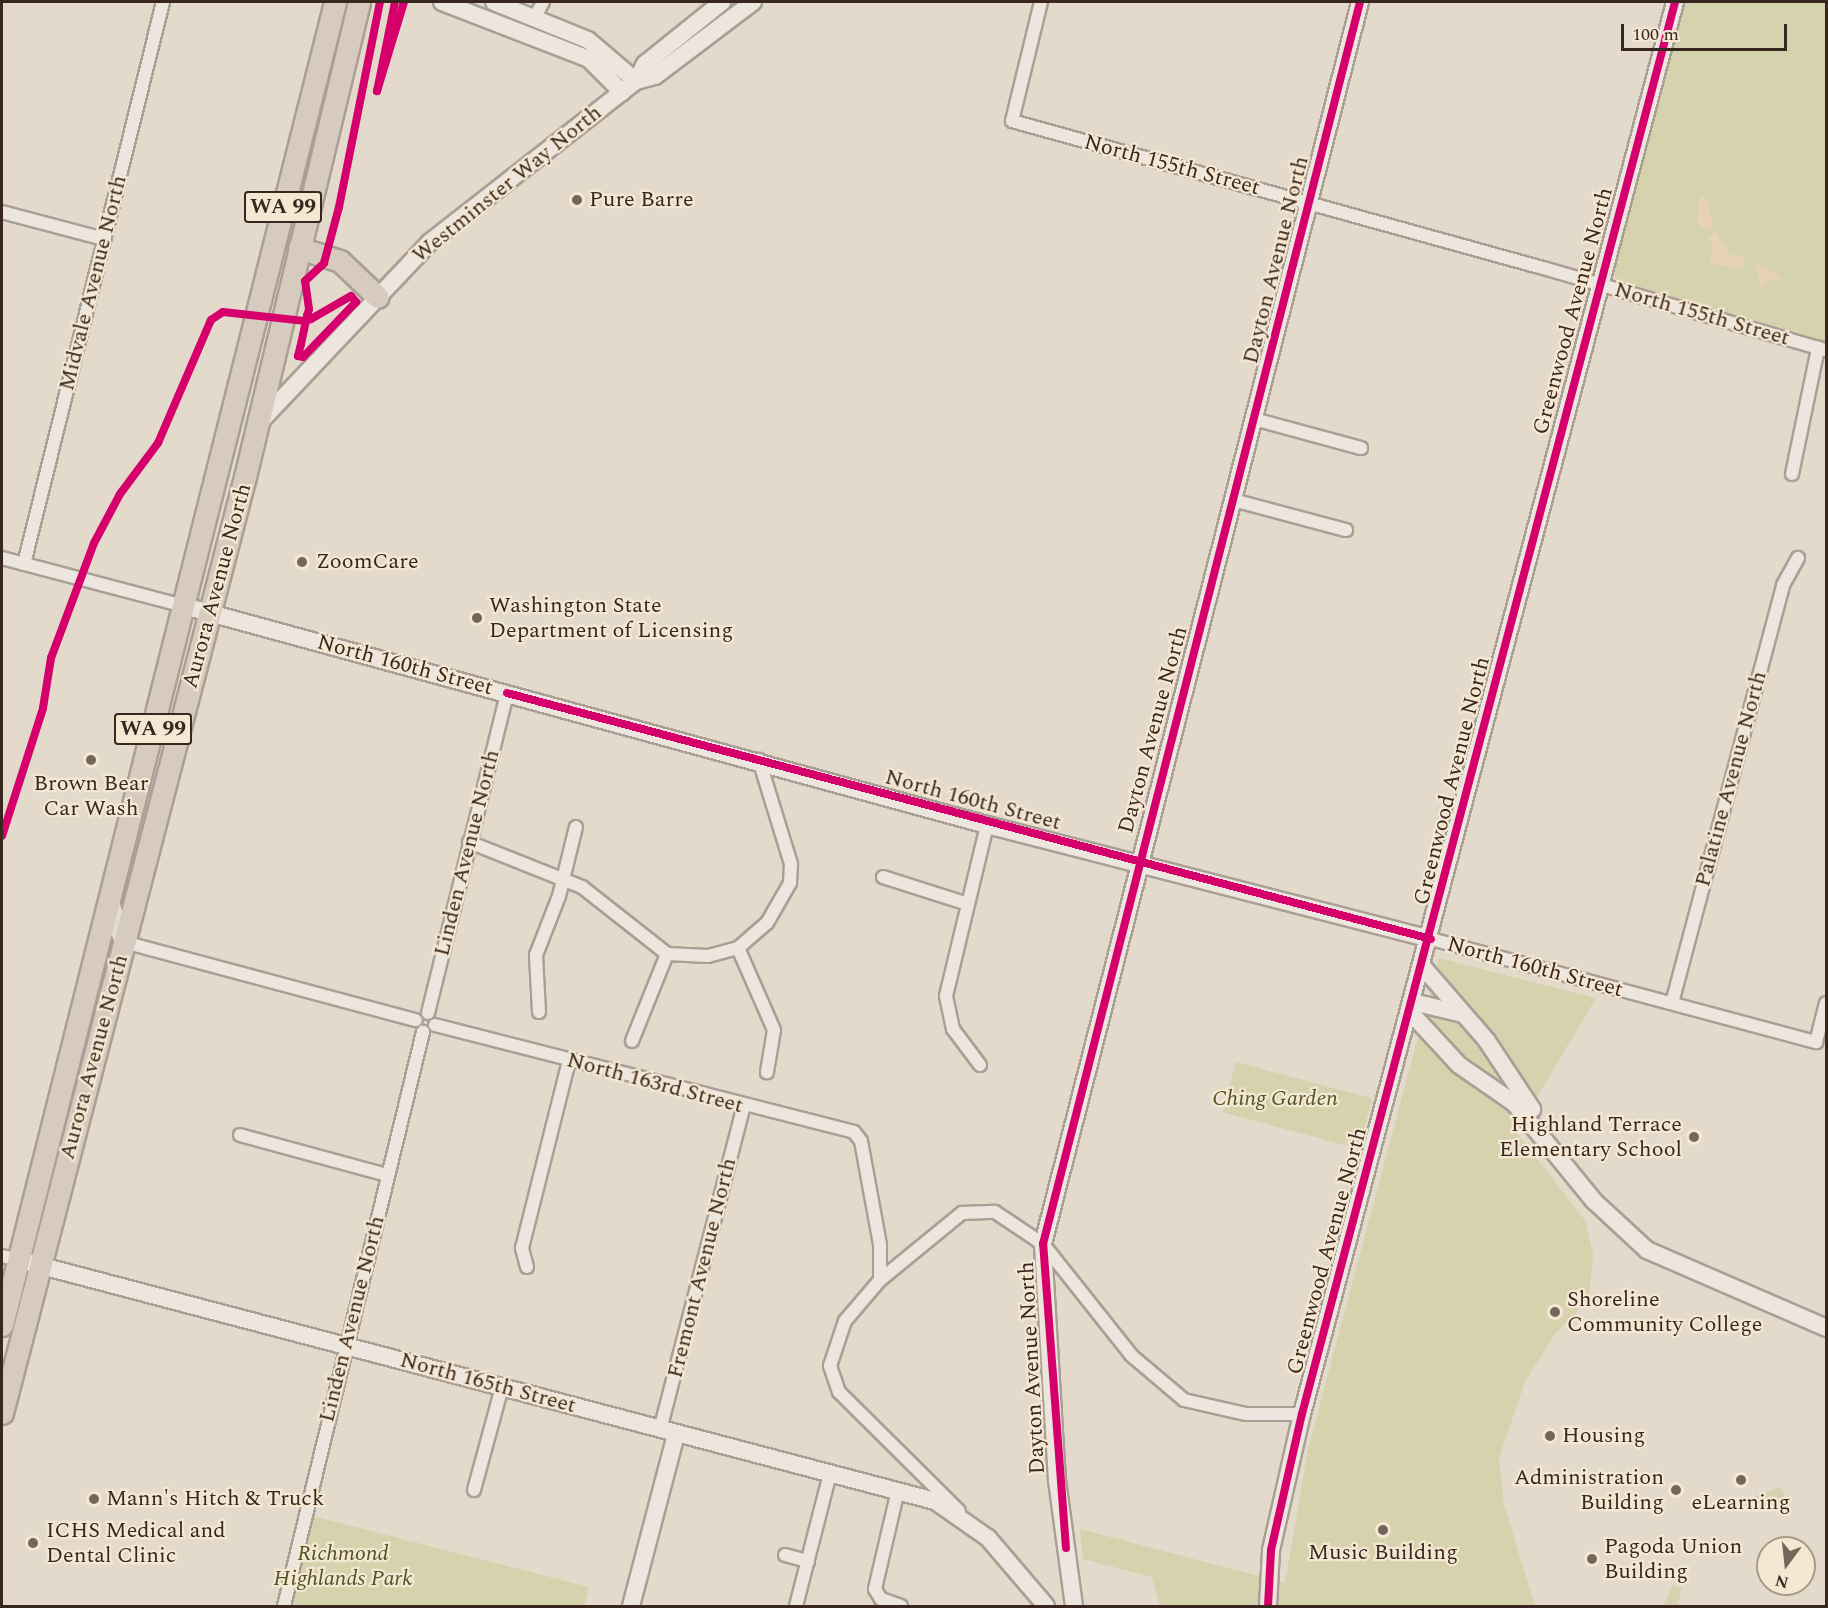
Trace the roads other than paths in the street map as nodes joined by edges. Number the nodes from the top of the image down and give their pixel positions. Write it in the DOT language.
graph roads {
  1 [pos="163,2"];
  2 [pos="336,2"];
  3 [pos="359,2"];
  4 [pos="442,2"];
  5 [pos="494,2"];
  6 [pos="543,2"];
  7 [pos="722,2"];
  8 [pos="753,2"];
  9 [pos="1041,2"];
  10 [pos="1360,2"];
  11 [pos="1675,2"];
  12 [pos="535,17"];
  13 [pos="636,81"];
  14 [pos="622,92"];
  15 [pos="1308,202"];
  16 [pos="2,212"];
  17 [pos="104,239"];
  18 [pos="299,248"];
  19 [pos="1598,284"];
  20 [pos="378,297"];
  21 [pos="1822,349"];
  22 [pos="1254,419"];
  23 [pos="259,423"];
  24 [pos="1361,448"];
  25 [pos="1792,474"];
  26 [pos="1233,500"];
  27 [pos="1346,530"];
  28 [pos="2,558"];
  29 [pos="1798,558"];
  30 [pos="24,564"];
  31 [pos="184,606"];
  32 [pos="210,613"];
  33 [pos="507,693"];
  34 [pos="759,760"];
  35 [pos="987,825"];
  36 [pos="576,827"];
  37 [pos="469,842"];
  38 [pos="1137,862"];
  39 [pos="882,877"];
  40 [pos="564,878"];
  41 [pos="110,903"];
  42 [pos="968,904"];
  43 [pos="1431,939"];
  44 [pos="124,942"];
  45 [pos="738,948"];
  46 [pos="667,954"];
  47 [pos="94,960"];
  48 [pos="1423,967"];
  49 [pos="111,993"];
  50 [pos="1672,1003"];
  51 [pos="1827,1003"];
  52 [pos="1411,1007"];
  53 [pos="539,1012"];
  54 [pos="428,1013"];
  55 [pos="1463,1014"];
  56 [pos="416,1020"];
  57 [pos="435,1025"];
  58 [pos="423,1032"];
  59 [pos="632,1041"];
  60 [pos="569,1061"];
  61 [pos="980,1065"];
  62 [pos="767,1072"];
  63 [pos="744,1106"];
  64 [pos="240,1135"];
  65 [pos="387,1175"];
  66 [pos="1594,1202"];
  67 [pos="1043,1244"];
  68 [pos="10,1258"];
  69 [pos="40,1265"];
  70 [pos="527,1267"];
  71 [pos="880,1280"];
  72 [pos="2,1325"];
  73 [pos="1827,1328"];
  74 [pos="345,1345"];
  75 [pos="502,1387"];
  76 [pos="2,1413"];
  77 [pos="1302,1414"];
  78 [pos="668,1432"];
  79 [pos="830,1474"];
  80 [pos="474,1490"];
  81 [pos="898,1490"];
  82 [pos="969,1521"];
  83 [pos="785,1555"];
  84 [pos="808,1561"];
  85 [pos="1072,1604"];
  86 [pos="284,1606"];
  87 [pos="631,1606"];
  88 [pos="796,1606"];
  89 [pos="902,1606"];
  90 [pos="1046,1606"];
  91 [pos="1268,1606"];
  1 -- 17 [label="street, Midvale Avenue North"];
  2 -- 31 [label="highway, Aurora Avenue North / WA 99"];
  3 -- 18 [label="highway, Aurora Avenue North / WA 99"];
  4 -- 14 [label="street"];
  5 -- 12 [label="street"];
  6 -- 12 [label="street"];
  7 -- 13 [label="street, Westminster Way North"];
  8 -- 13 [label="street, Westminster Way North"];
  9 -- 15 [label="street, North 155th Street"];
  10 -- 15 [label="street, Dayton Avenue North"];
  11 -- 19 [label="street, Greenwood Avenue North"];
  12 -- 13 [label="street"];
  13 -- 14 [label="street, Westminster Way North"];
  14 -- 20 [label="street, Westminster Way North"];
  15 -- 19 [label="street, North 155th Street"];
  15 -- 22 [label="street, Dayton Avenue North"];
  16 -- 17 [label="street"];
  17 -- 30 [label="street, Midvale Avenue North"];
  18 -- 20 [label="highway"];
  18 -- 23 [label="highway, Aurora Avenue North / WA 99"];
  19 -- 21 [label="street, North 155th Street"];
  19 -- 43 [label="street, Greenwood Avenue North"];
  20 -- 23 [label="street, Westminster Way North"];
  21 -- 25 [label="street"];
  22 -- 24 [label="street"];
  22 -- 26 [label="street, Dayton Avenue North"];
  23 -- 32 [label="highway, Aurora Avenue North / WA 99"];
  26 -- 27 [label="street"];
  26 -- 38 [label="street, Dayton Avenue North"];
  28 -- 30 [label="street, North 160th Street"];
  29 -- 50 [label="street, Palatine Avenue North"];
  30 -- 31 [label="street, North 160th Street"];
  31 -- 32 [label="street, North 160th Street"];
  31 -- 41 [label="highway, Aurora Avenue North / WA 99"];
  32 -- 33 [label="street, North 160th Street"];
  32 -- 44 [label="highway, Aurora Avenue North / WA 99"];
  33 -- 34 [label="street, North 160th Street"];
  33 -- 37 [label="street, Linden Avenue North"];
  34 -- 35 [label="street, North 160th Street"];
  34 -- 45 [label="street"];
  35 -- 38 [label="street, North 160th Street"];
  35 -- 42 [label="street"];
  36 -- 40 [label="street"];
  37 -- 40 [label="street"];
  37 -- 54 [label="street, Linden Avenue North"];
  38 -- 43 [label="street, North 160th Street"];
  38 -- 67 [label="street, Dayton Avenue North"];
  39 -- 42 [label="street"];
  40 -- 46 [label="street"];
  40 -- 53 [label="street"];
  41 -- 44 [label="main road"];
  41 -- 47 [label="highway, Aurora Avenue North / WA 99"];
  42 -- 61 [label="street"];
  43 -- 48 [label="street, Greenwood Avenue North"];
  43 -- 50 [label="street, North 160th Street"];
  44 -- 49 [label="highway, Aurora Avenue North / WA 99"];
  44 -- 56 [label="street"];
  45 -- 46 [label="street"];
  45 -- 62 [label="street"];
  46 -- 59 [label="street"];
  47 -- 49 [label="main road"];
  47 -- 68 [label="highway, Aurora Avenue North / WA 99"];
  48 -- 52 [label="street, Greenwood Avenue North"];
  48 -- 55 [label="street"];
  49 -- 69 [label="highway, Aurora Avenue North / WA 99"];
  50 -- 51 [label="street, North 160th Street"];
  52 -- 55 [label="street"];
  52 -- 66 [label="street"];
  52 -- 77 [label="street, Greenwood Avenue North"];
  54 -- 56 [label="street"];
  54 -- 57 [label="street"];
  55 -- 66 [label="street"];
  56 -- 58 [label="street"];
  57 -- 58 [label="street"];
  57 -- 60 [label="street, North 163rd Street"];
  58 -- 65 [label="street, Linden Avenue North"];
  60 -- 63 [label="street, North 163rd Street"];
  60 -- 70 [label="street"];
  63 -- 71 [label="street, North 163rd Street"];
  63 -- 78 [label="street, Fremont Avenue North"];
  64 -- 65 [label="street"];
  65 -- 74 [label="street, Linden Avenue North"];
  66 -- 73 [label="street"];
  67 -- 71 [label="street"];
  67 -- 77 [label="street"];
  67 -- 85 [label="street, Dayton Avenue North"];
  68 -- 69 [label="street, North 165th Street"];
  68 -- 72 [label="highway, Aurora Avenue North / WA 99"];
  69 -- 74 [label="street, North 165th Street"];
  69 -- 76 [label="highway, Aurora Avenue North / WA 99"];
  71 -- 82 [label="street"];
  74 -- 75 [label="street, North 165th Street"];
  74 -- 86 [label="street, Linden Avenue North"];
  75 -- 78 [label="street, North 165th Street"];
  75 -- 80 [label="street"];
  77 -- 91 [label="street, Greenwood Avenue North"];
  78 -- 79 [label="street, North 165th Street"];
  78 -- 87 [label="street, Fremont Avenue North"];
  79 -- 81 [label="street, North 165th Street"];
  79 -- 84 [label="street"];
  81 -- 82 [label="street, North 165th Street"];
  81 -- 89 [label="street"];
  82 -- 90 [label="street, North 165th Street"];
  83 -- 84 [label="street"];
  84 -- 88 [label="street"];
}
